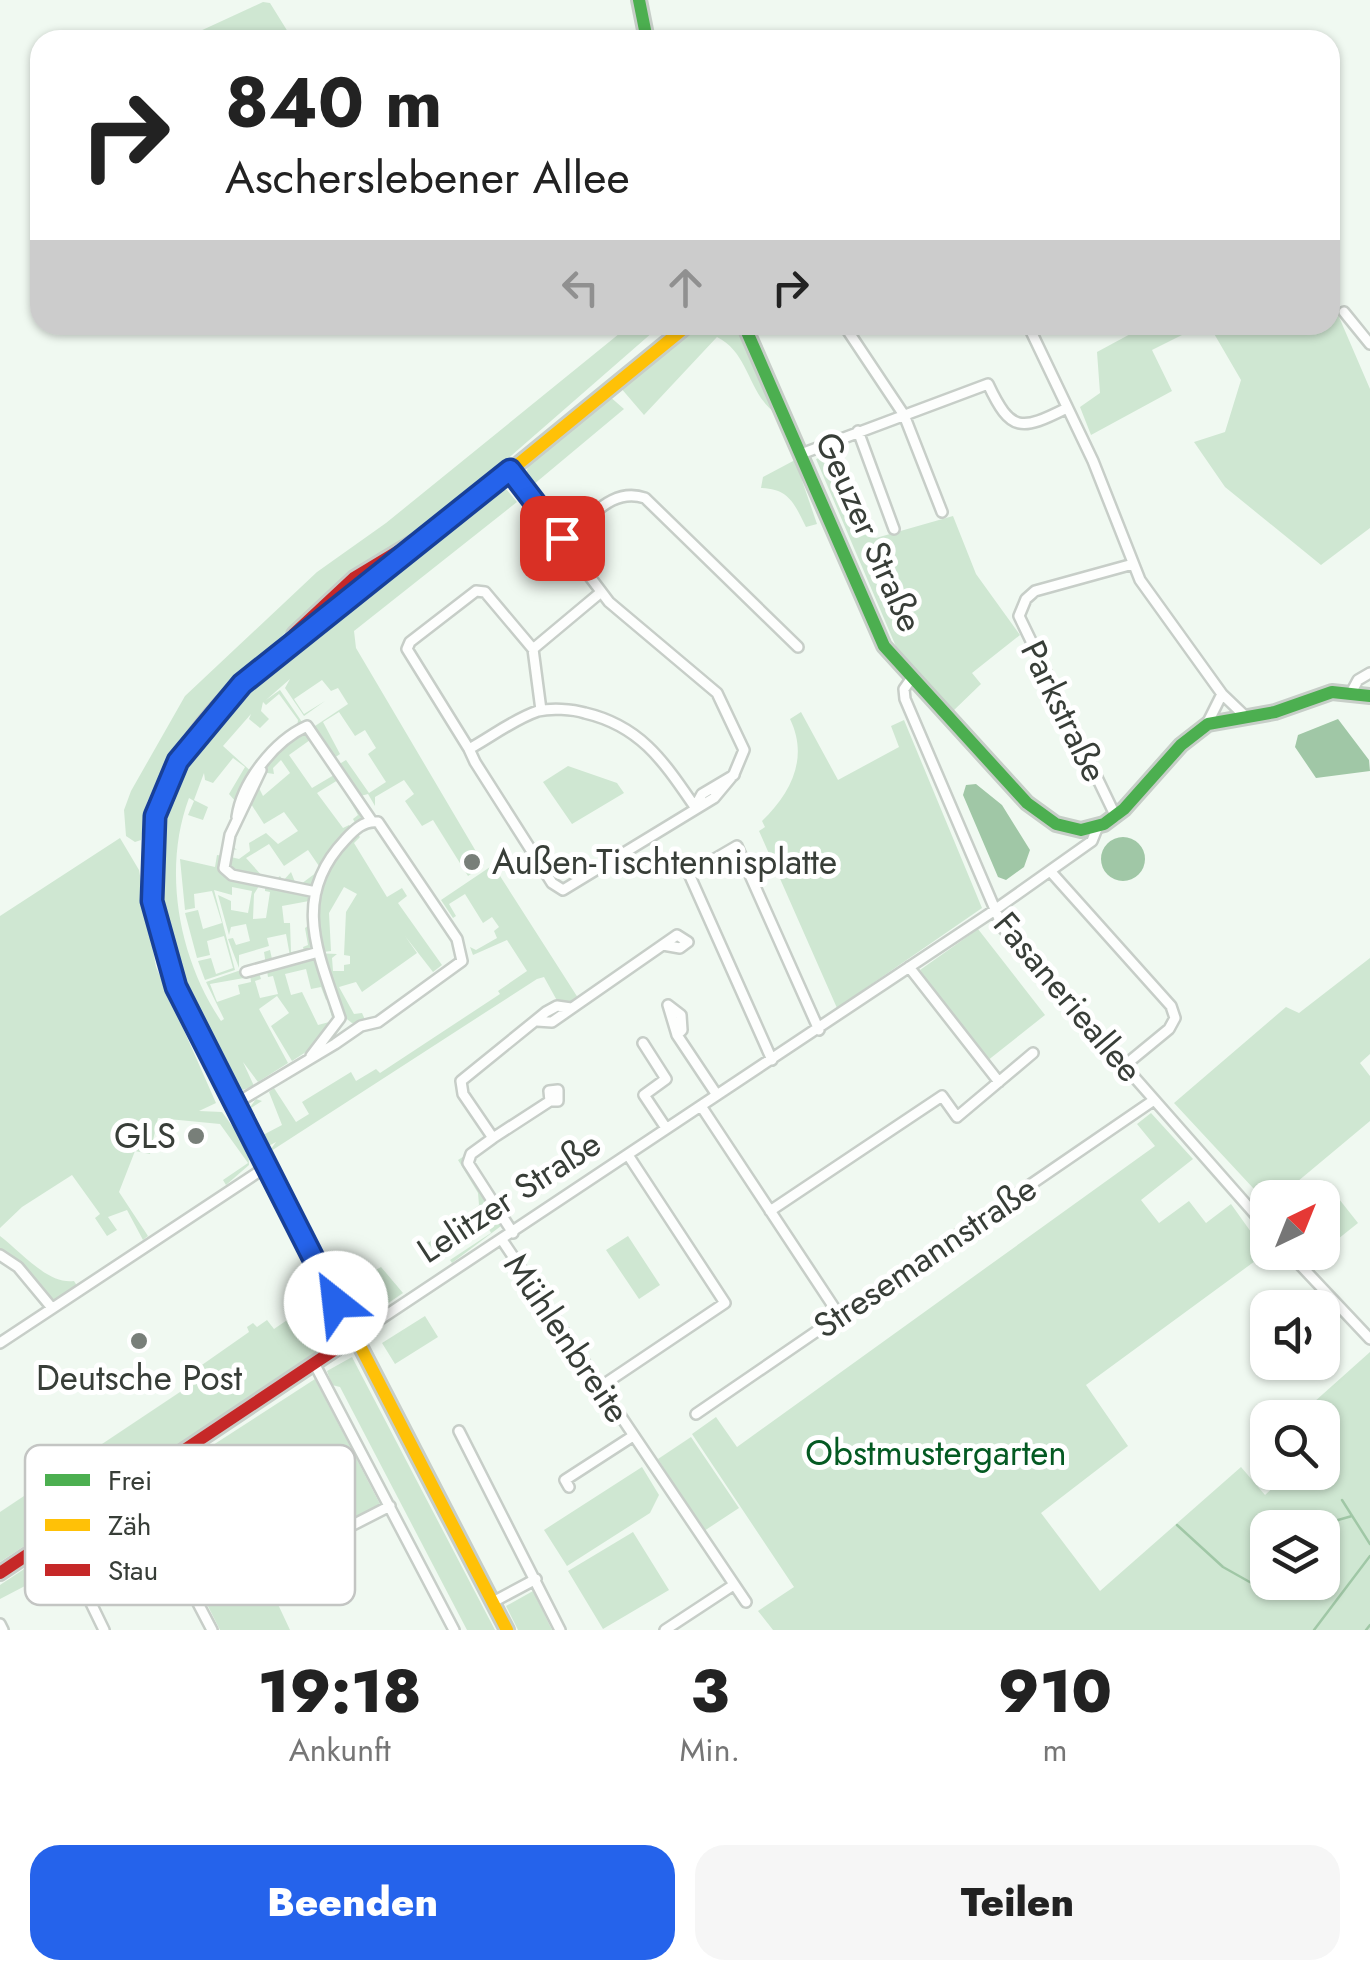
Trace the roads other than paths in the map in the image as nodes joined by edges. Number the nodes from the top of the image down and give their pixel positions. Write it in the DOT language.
graph roads {
  1 [pos="640,0"];
  2 [pos="645,30"];
  3 [pos="1344,312"];
  4 [pos="668,335"];
  5 [pos="675,335"];
  6 [pos="748,335"];
  7 [pos="851,335"];
  8 [pos="1033,335"];
  9 [pos="1370,344"];
  10 [pos="639,363"];
  11 [pos="1067,408"];
  12 [pos="904,415"];
  13 [pos="858,431"];
  14 [pos="801,454"];
  15 [pos="510,470"];
  16 [pos="942,512"];
  17 [pos="894,529"];
  18 [pos="562,538"];
  19 [pos="1133,564"];
  20 [pos="600,593"];
  21 [pos="798,647"];
  22 [pos="532,649"];
  23 [pos="1369,675"];
  24 [pos="911,680"];
  25 [pos="1352,692"];
  26 [pos="1222,694"];
  27 [pos="1370,696"];
  28 [pos="541,710"];
  29 [pos="1246,717"];
  30 [pos="1207,724"];
  31 [pos="469,750"];
  32 [pos="695,807"];
  33 [pos="1116,817"];
  34 [pos="372,820"];
  35 [pos="1098,826"];
  36 [pos="1051,872"];
  37 [pos="316,892"];
  38 [pos="994,910"];
  39 [pos="663,946"];
  40 [pos="316,953"];
  41 [pos="909,967"];
  42 [pos="246,972"];
  43 [pos="338,1012"];
  44 [pos="361,1026"];
  45 [pos="342,1028"];
  46 [pos="819,1030"];
  47 [pos="677,1034"];
  48 [pos="643,1044"];
  49 [pos="1033,1053"];
  50 [pos="772,1060"];
  51 [pos="1124,1066"];
  52 [pos="999,1082"];
  53 [pos="717,1095"];
  54 [pos="1154,1100"];
  55 [pos="550,1101"];
  56 [pos="232,1105"];
  57 [pos="701,1106"];
  58 [pos="666,1128"];
  59 [pos="493,1138"];
  60 [pos="628,1155"];
  61 [pos="266,1166"];
  62 [pos="1250,1209"];
  63 [pos="770,1210"];
  64 [pos="513,1232"];
  65 [pos="502,1240"];
  66 [pos="0,1254"];
  67 [pos="1305,1270"];
  68 [pos="52,1308"];
  69 [pos="840,1314"];
  70 [pos="355,1336"];
  71 [pos="1370,1339"];
  72 [pos="0,1343"];
  73 [pos="314,1363"];
  74 [pos="600,1387"];
  75 [pos="696,1414"];
  76 [pos="458,1431"];
  77 [pos="633,1436"];
  78 [pos="192,1445"];
  79 [pos="570,1487"];
  80 [pos="390,1506"];
  81 [pos="355,1524"];
  82 [pos="25,1556"];
  83 [pos="0,1573"];
  84 [pos="536,1580"];
  85 [pos="732,1586"];
  86 [pos="493,1602"];
  87 [pos="746,1602"];
  88 [pos="92,1605"];
  89 [pos="199,1605"];
  90 [pos="104,1630"];
  91 [pos="212,1630"];
  92 [pos="454,1630"];
  93 [pos="508,1630"];
  94 [pos="560,1630"];
  95 [pos="665,1630"];
  1 -- 2 [label="main road"];
  3 -- 9 [label="street"];
  4 -- 10 [label="main road"];
  5 -- 10 [label="main road"];
  6 -- 14 [label="main road, Geuzer Straße"];
  7 -- 12 [label="street"];
  8 -- 11 [label="street"];
  10 -- 15 [label="main road"];
  11 -- 12 [label="street"];
  11 -- 19 [label="street"];
  12 -- 13 [label="street"];
  12 -- 16 [label="street"];
  13 -- 14 [label="street"];
  13 -- 17 [label="street, Geuzer Straße"];
  14 -- 24 [label="main road, Geuzer Straße"];
  15 -- 18 [label="street"];
  15 -- 56 [label="main road"];
  18 -- 20 [label="street"];
  18 -- 21 [label="street"];
  19 -- 26 [label="street"];
  19 -- 33 [label="street, Parkstraße"];
  20 -- 22 [label="street"];
  20 -- 32 [label="street"];
  22 -- 28 [label="street"];
  22 -- 31 [label="street"];
  23 -- 25 [label="street"];
  24 -- 35 [label="main road, Geuzer Straße"];
  24 -- 38 [label="street, Fasanerieallee"];
  25 -- 27 [label="main road"];
  25 -- 29 [label="main road"];
  26 -- 29 [label="street"];
  26 -- 30 [label="street"];
  28 -- 31 [label="street"];
  28 -- 32 [label="street"];
  29 -- 30 [label="main road"];
  30 -- 33 [label="main road"];
  31 -- 32 [label="street"];
  33 -- 35 [label="main road"];
  34 -- 37 [label="street"];
  34 -- 37 [label="street"];
  34 -- 44 [label="street"];
  35 -- 36 [label="street, Lelitzer Straße"];
  36 -- 38 [label="street, Lelitzer Straße"];
  36 -- 51 [label="street"];
  37 -- 40 [label="street"];
  38 -- 41 [label="street, Lelitzer Straße"];
  38 -- 51 [label="street, Fasanerieallee"];
  39 -- 59 [label="street"];
  40 -- 42 [label="street"];
  40 -- 43 [label="street"];
  41 -- 46 [label="street, Lelitzer Straße"];
  41 -- 52 [label="street"];
  43 -- 44 [label="street"];
  43 -- 45 [label="street"];
  44 -- 45 [label="street"];
  45 -- 56 [label="street"];
  46 -- 50 [label="street, Lelitzer Straße"];
  46 -- 50 [label="street"];
  47 -- 53 [label="street"];
  48 -- 58 [label="street"];
  49 -- 52 [label="street"];
  50 -- 53 [label="street, Lelitzer Straße"];
  51 -- 54 [label="street, Fasanerieallee"];
  52 -- 63 [label="street"];
  53 -- 57 [label="street, Lelitzer Straße"];
  54 -- 62 [label="street, Fasanerieallee"];
  54 -- 69 [label="street, Stresemannstraße"];
  55 -- 59 [label="street"];
  56 -- 61 [label="main road"];
  57 -- 58 [label="street, Lelitzer Straße"];
  57 -- 63 [label="street"];
  58 -- 60 [label="street, Lelitzer Straße"];
  59 -- 64 [label="street"];
  60 -- 64 [label="street, Lelitzer Straße"];
  60 -- 74 [label="street"];
  61 -- 68 [label="street"];
  61 -- 70 [label="main road"];
  63 -- 69 [label="street"];
  64 -- 65 [label="street, Lelitzer Straße"];
  65 -- 70 [label="street, Lelitzer Straße"];
  65 -- 74 [label="street, Mühlenbreite"];
  66 -- 68 [label="street"];
  67 -- 71 [label="street"];
  68 -- 72 [label="street"];
  69 -- 75 [label="street, Stresemannstraße"];
  70 -- 73 [label="main road, Lelitzer Straße"];
  70 -- 86 [label="main road"];
  73 -- 78 [label="main road, Lelitzer Straße"];
  73 -- 80 [label="street"];
  74 -- 77 [label="street, Mühlenbreite"];
  76 -- 84 [label="street"];
  77 -- 79 [label="street, Mühlenbreite"];
  77 -- 85 [label="street, Mühlenbreite"];
  80 -- 81 [label="street"];
  80 -- 92 [label="street"];
  82 -- 83 [label="main road, Lelitzer Straße"];
  84 -- 86 [label="street"];
  84 -- 94 [label="street"];
  85 -- 87 [label="street, Mühlenbreite"];
  85 -- 95 [label="street"];
  86 -- 93 [label="main road"];
  88 -- 90 [label="street"];
  89 -- 91 [label="street"];
}
